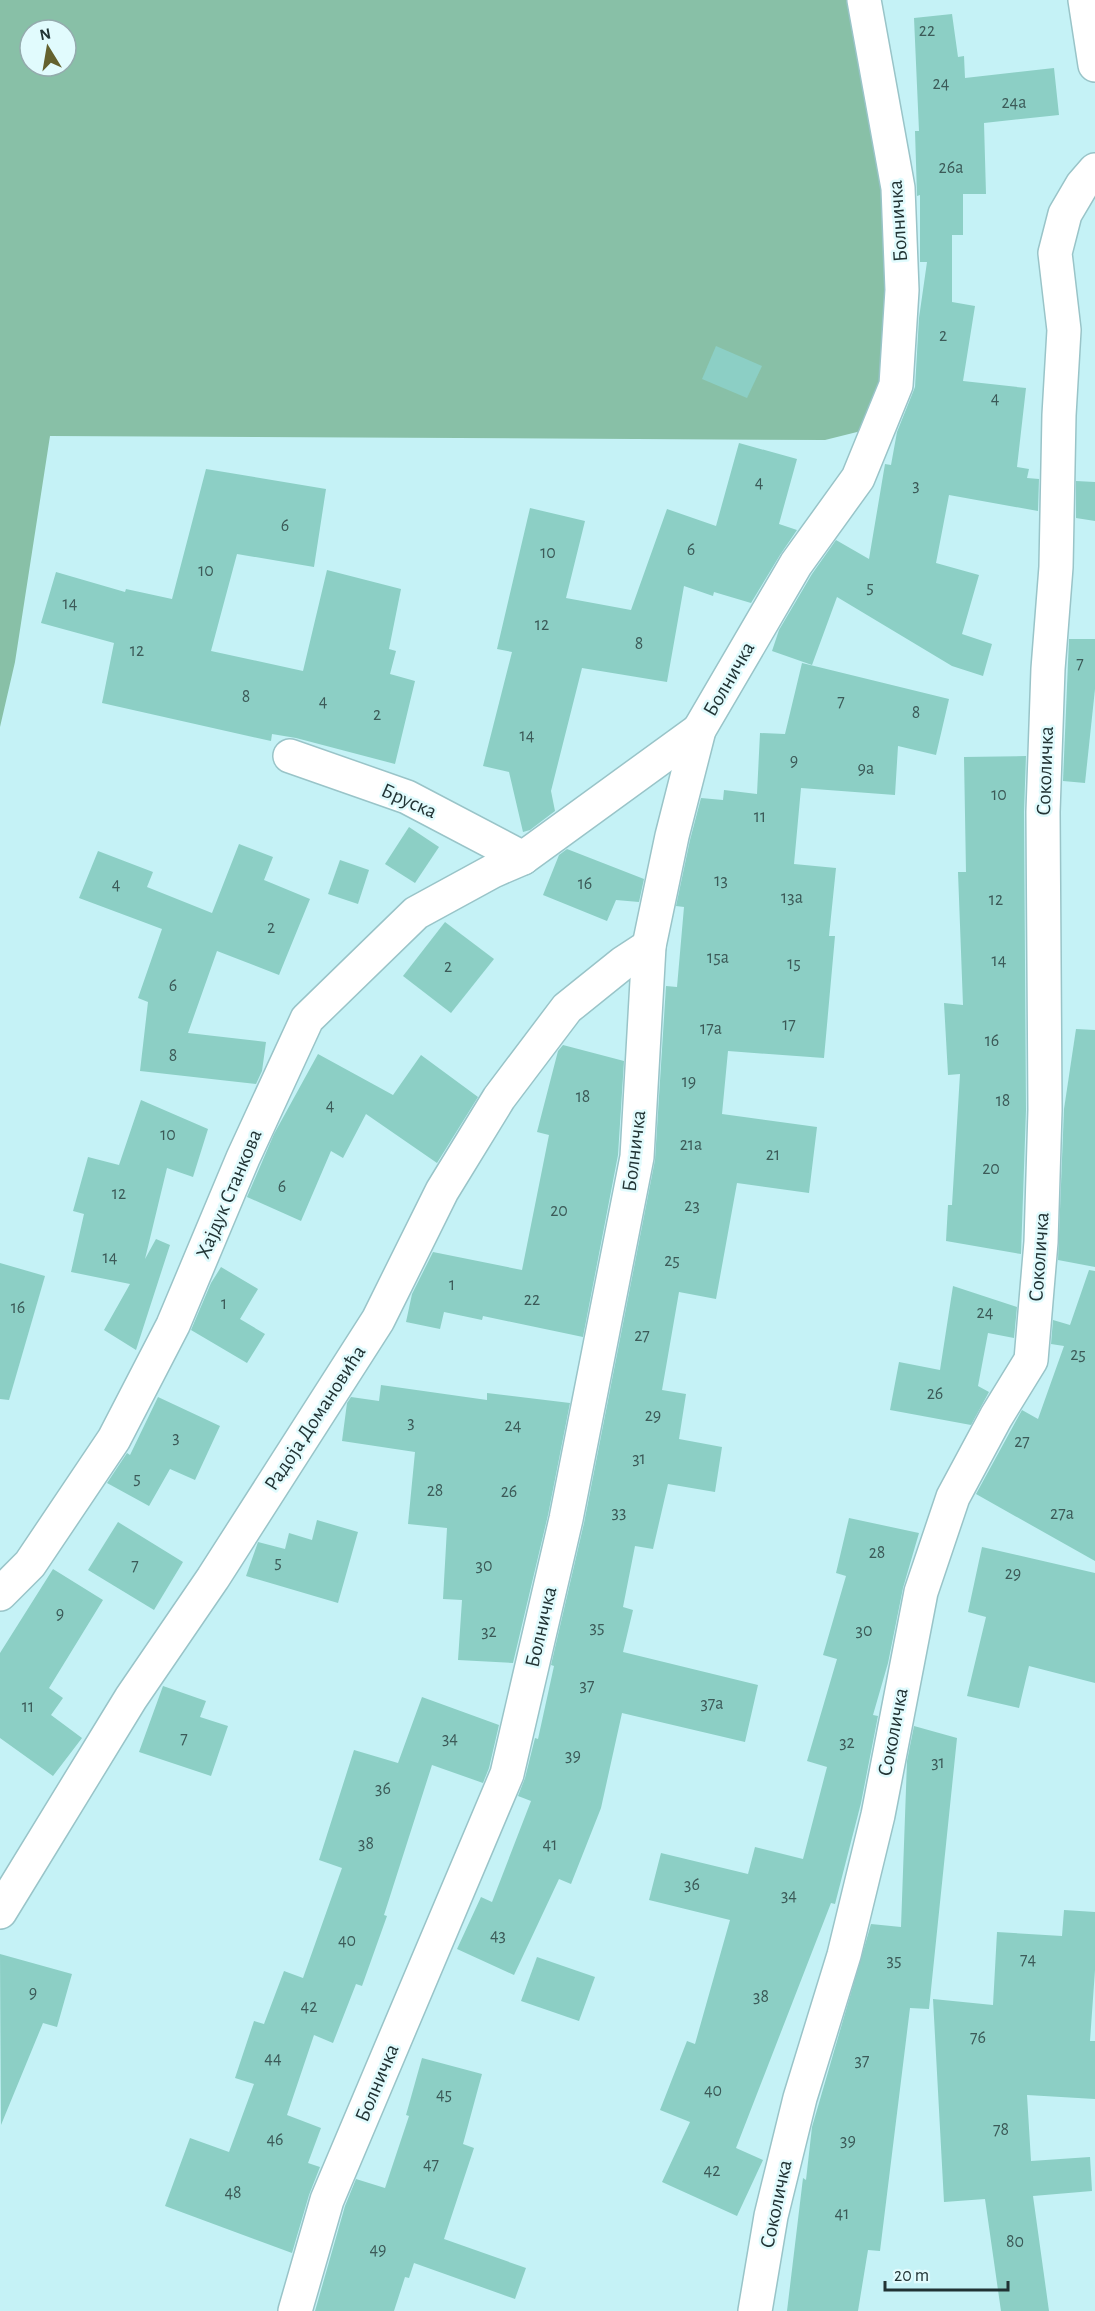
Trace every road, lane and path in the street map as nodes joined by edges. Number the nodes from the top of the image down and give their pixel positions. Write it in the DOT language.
graph roads {
  1 [pos="864,0"];
  2 [pos="1085,0"];
  3 [pos="1095,65"];
  4 [pos="1095,170"];
  5 [pos="699,730"];
  6 [pos="290,756"];
  7 [pos="523,858"];
  8 [pos="649,946"];
  9 [pos="0,1594"];
  10 [pos="0,1912"];
  11 [pos="295,2311"];
  12 [pos="755,2311"];
  1 -- 5 [label="street, Болничка"];
  2 -- 3 [label="street"];
  4 -- 12 [label="street, Соколичка"];
  5 -- 7 [label="street, Хајдук Станкова"];
  5 -- 8 [label="street, Болничка"];
  6 -- 7 [label="street, Бруска"];
  7 -- 9 [label="street, Хајдук Станкова"];
  8 -- 10 [label="street, Радоја Домановића"];
  8 -- 11 [label="street, Болничка"];
}
